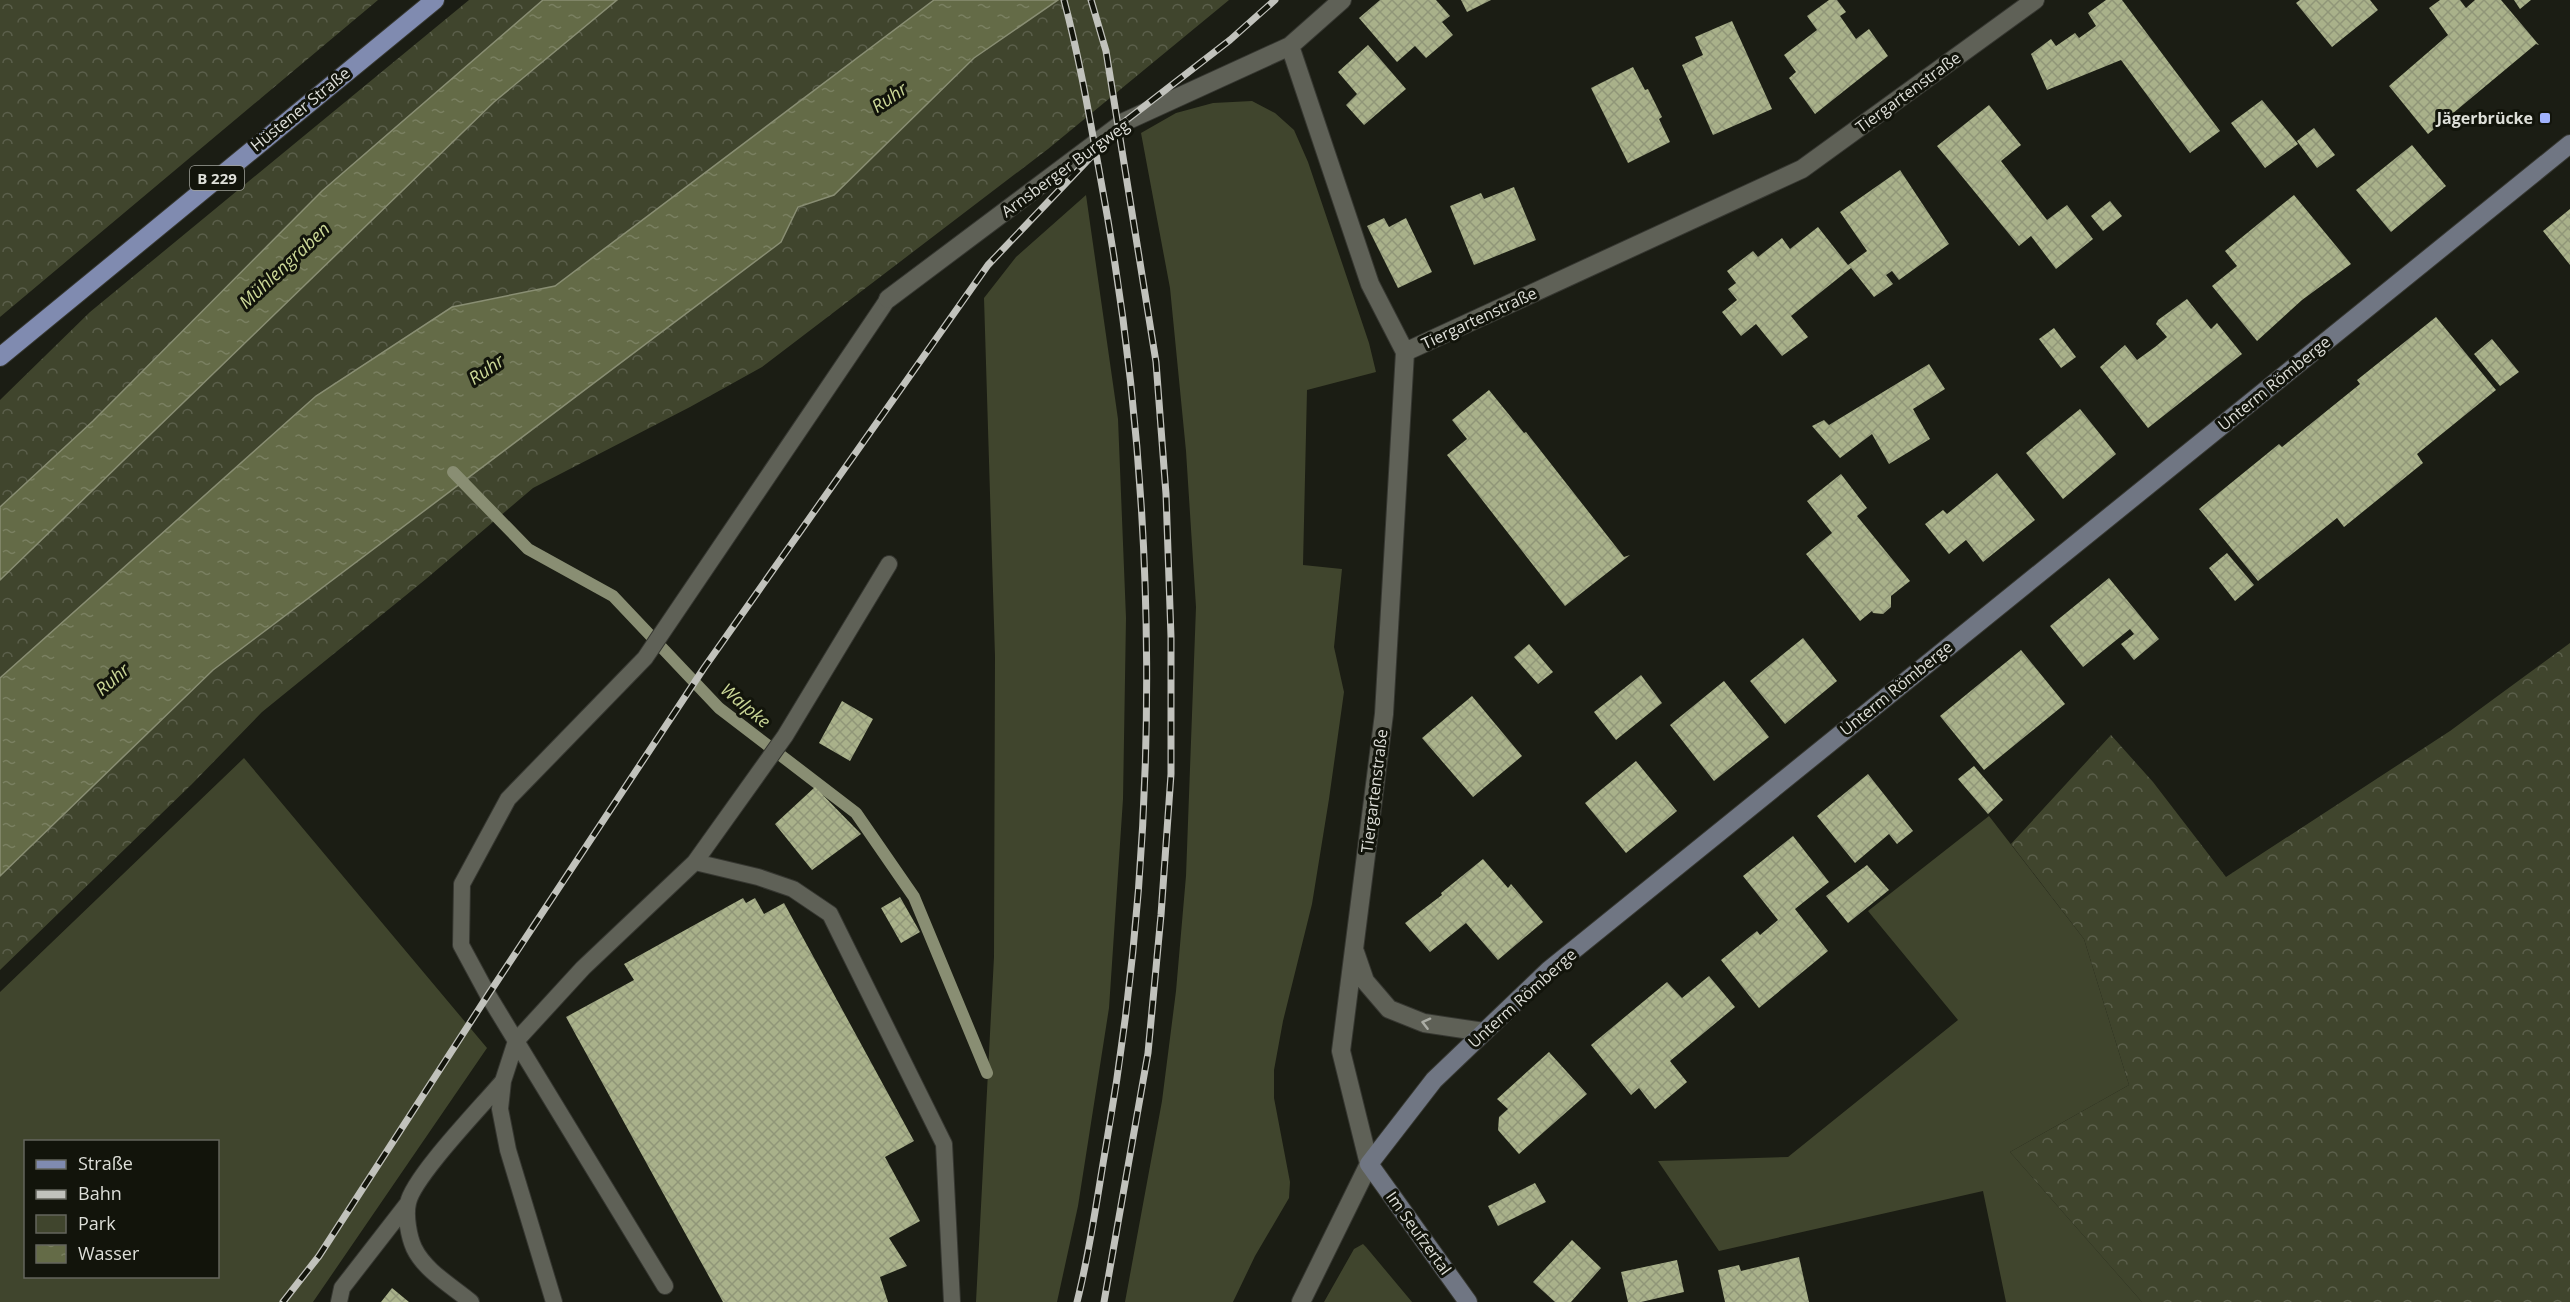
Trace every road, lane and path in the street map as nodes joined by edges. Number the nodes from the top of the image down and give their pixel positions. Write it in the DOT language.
graph roads {
  1 [pos="435,0"];
  2 [pos="1342,0"];
  3 [pos="2035,0"];
  4 [pos="1290,46"];
  5 [pos="2570,144"];
  6 [pos="888,299"];
  7 [pos="1405,352"];
  8 [pos="0,357"];
  9 [pos="889,564"];
  10 [pos="695,862"];
  11 [pos="1354,947"];
  12 [pos="1484,1032"];
  13 [pos="516,1041"];
  14 [pos="503,1080"];
  15 [pos="1369,1164"];
  16 [pos="408,1203"];
  17 [pos="665,1286"];
  18 [pos="339,1302"];
  19 [pos="471,1302"];
  20 [pos="554,1302"];
  21 [pos="952,1302"];
  22 [pos="1301,1302"];
  23 [pos="1468,1302"];
  1 -- 8 [label="main road, Hüstener Straße / B 229"];
  2 -- 4 [label="street, Arnsberger Burgweg"];
  3 -- 7 [label="street, Tiergartenstraße"];
  4 -- 6 [label="street, Arnsberger Burgweg"];
  4 -- 7 [label="street"];
  5 -- 12 [label="main road, Unterm Römberge"];
  6 -- 13 [label="lane"];
  7 -- 11 [label="street, Tiergartenstraße"];
  9 -- 10 [label="lane"];
  10 -- 13 [label="lane"];
  10 -- 21 [label="lane"];
  12 -- 11 [label="street, Tiergartenstraße, one-way"];
  11 -- 15 [label="street, Tiergartenstraße"];
  12 -- 15 [label="main road, Unterm Römberge"];
  13 -- 14 [label="lane"];
  13 -- 17 [label="lane"];
  14 -- 16 [label="lane"];
  14 -- 20 [label="lane"];
  15 -- 22 [label="street, Unterm Römberge"];
  15 -- 23 [label="main road, Im Seufzertal"];
  16 -- 18 [label="lane"];
  16 -- 19 [label="lane"];
}
